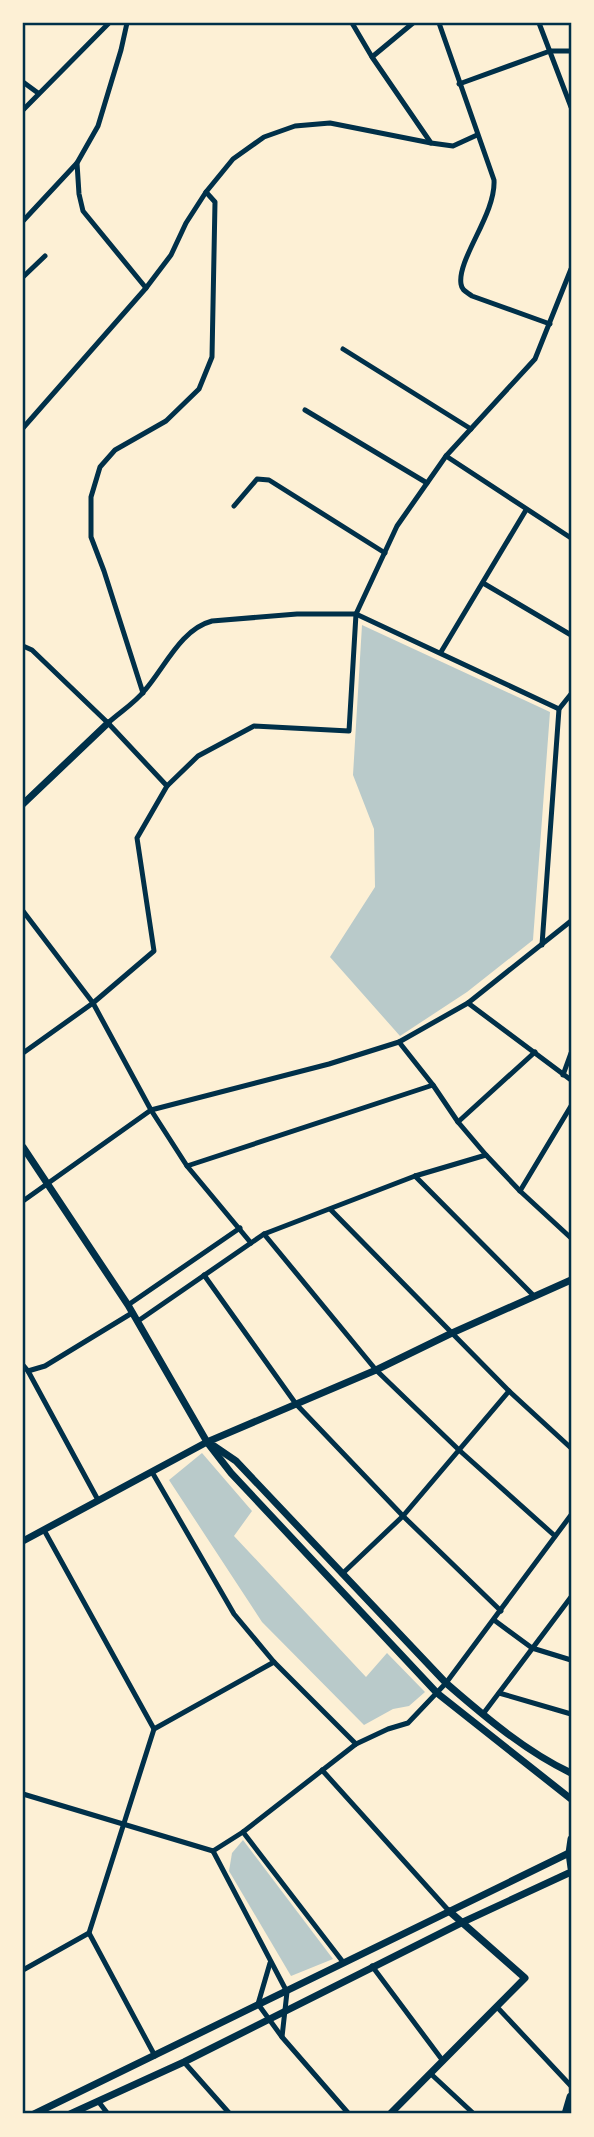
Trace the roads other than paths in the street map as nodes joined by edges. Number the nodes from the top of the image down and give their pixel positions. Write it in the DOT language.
graph roads {
  1 [pos="109,23"];
  2 [pos="127,23"];
  3 [pos="352,23"];
  4 [pos="413,23"];
  5 [pos="439,23"];
  6 [pos="539,23"];
  7 [pos="550,51"];
  8 [pos="571,51"];
  9 [pos="372,57"];
  10 [pos="23,82"];
  11 [pos="459,84"];
  12 [pos="38,93"];
  13 [pos="571,107"];
  14 [pos="23,110"];
  15 [pos="477,135"];
  16 [pos="431,143"];
  17 [pos="77,163"];
  18 [pos="206,192"];
  19 [pos="23,221"];
  20 [pos="45,256"];
  21 [pos="571,269"];
  22 [pos="23,277"];
  23 [pos="146,288"];
  24 [pos="550,324"];
  25 [pos="343,349"];
  26 [pos="305,410"];
  27 [pos="23,414"];
  28 [pos="28,420"];
  29 [pos="23,428"];
  30 [pos="471,429"];
  31 [pos="446,456"];
  32 [pos="427,483"];
  33 [pos="234,506"];
  34 [pos="526,510"];
  35 [pos="571,538"];
  36 [pos="385,553"];
  37 [pos="483,583"];
  38 [pos="356,614"];
  39 [pos="571,635"];
  40 [pos="23,646"];
  41 [pos="441,652"];
  42 [pos="143,693"];
  43 [pos="571,694"];
  44 [pos="559,709"];
  45 [pos="108,723"];
  46 [pos="167,786"];
  47 [pos="23,804"];
  48 [pos="23,911"];
  49 [pos="571,921"];
  50 [pos="542,945"];
  51 [pos="93,1003"];
  52 [pos="468,1003"];
  53 [pos="399,1042"];
  54 [pos="23,1052"];
  55 [pos="535,1052"];
  56 [pos="571,1053"];
  57 [pos="563,1075"];
  58 [pos="571,1080"];
  59 [pos="433,1085"];
  60 [pos="571,1106"];
  61 [pos="151,1110"];
  62 [pos="458,1122"];
  63 [pos="23,1146"];
  64 [pos="486,1155"];
  65 [pos="187,1166"];
  66 [pos="415,1176"];
  67 [pos="48,1183"];
  68 [pos="520,1191"];
  69 [pos="23,1201"];
  70 [pos="331,1210"];
  71 [pos="240,1228"];
  72 [pos="264,1234"];
  73 [pos="571,1238"];
  74 [pos="251,1243"];
  75 [pos="204,1275"];
  76 [pos="571,1280"];
  77 [pos="534,1296"];
  78 [pos="130,1309"];
  79 [pos="138,1321"];
  80 [pos="452,1333"];
  81 [pos="23,1365"];
  82 [pos="376,1370"];
  83 [pos="29,1371"];
  84 [pos="509,1391"];
  85 [pos="296,1404"];
  86 [pos="207,1442"];
  87 [pos="571,1448"];
  88 [pos="459,1450"];
  89 [pos="152,1472"];
  90 [pos="98,1500"];
  91 [pos="571,1515"];
  92 [pos="403,1516"];
  93 [pos="44,1530"];
  94 [pos="555,1536"];
  95 [pos="23,1541"];
  96 [pos="342,1574"];
  97 [pos="571,1597"];
  98 [pos="502,1611"];
  99 [pos="494,1620"];
  100 [pos="532,1648"];
  101 [pos="571,1660"];
  102 [pos="274,1662"];
  103 [pos="446,1683"];
  104 [pos="437,1693"];
  105 [pos="499,1693"];
  106 [pos="483,1714"];
  107 [pos="571,1714"];
  108 [pos="153,1729"];
  109 [pos="356,1744"];
  110 [pos="322,1770"];
  111 [pos="571,1773"];
  112 [pos="23,1794"];
  113 [pos="571,1800"];
  114 [pos="124,1824"];
  115 [pos="243,1832"];
  116 [pos="571,1839"];
  117 [pos="213,1851"];
  118 [pos="569,1853"];
  119 [pos="571,1870"];
  120 [pos="449,1911"];
  121 [pos="463,1922"];
  122 [pos="89,1933"];
  123 [pos="343,1962"];
  124 [pos="270,1963"];
  125 [pos="372,1966"];
  126 [pos="23,1970"];
  127 [pos="287,1992"];
  128 [pos="258,2004"];
  129 [pos="497,2007"];
  130 [pos="283,2012"];
  131 [pos="270,2018"];
  132 [pos="282,2037"];
  133 [pos="156,2056"];
  134 [pos="443,2061"];
  135 [pos="184,2062"];
  136 [pos="432,2074"];
  137 [pos="571,2086"];
  138 [pos="571,2096"];
  139 [pos="98,2101"];
  140 [pos="34,2114"];
  141 [pos="70,2114"];
  142 [pos="107,2114"];
  143 [pos="230,2114"];
  144 [pos="349,2114"];
  145 [pos="390,2114"];
  146 [pos="474,2114"];
  147 [pos="566,2114"];
  1 -- 12 [label="street"];
  2 -- 17 [label="street"];
  3 -- 9 [label="street"];
  4 -- 9 [label="street"];
  5 -- 11 [label="street"];
  6 -- 7 [label="street"];
  7 -- 8 [label="street"];
  7 -- 11 [label="street"];
  7 -- 13 [label="street"];
  9 -- 16 [label="street"];
  10 -- 12 [label="street"];
  11 -- 15 [label="street"];
  12 -- 14 [label="street"];
  15 -- 16 [label="street"];
  15 -- 24 [label="street"];
  16 -- 18 [label="street"];
  17 -- 19 [label="street"];
  17 -- 23 [label="street"];
  18 -- 23 [label="street"];
  18 -- 42 [label="street"];
  20 -- 22 [label="street"];
  21 -- 24 [label="street"];
  23 -- 28 [label="street"];
  24 -- 30 [label="street"];
  25 -- 30 [label="street"];
  26 -- 32 [label="street"];
  27 -- 28 [label="street"];
  28 -- 29 [label="street"];
  30 -- 31 [label="street"];
  31 -- 32 [label="street"];
  31 -- 34 [label="street"];
  32 -- 36 [label="street"];
  33 -- 36 [label="street"];
  34 -- 35 [label="street"];
  34 -- 37 [label="street"];
  36 -- 38 [label="street"];
  37 -- 39 [label="street"];
  37 -- 41 [label="street"];
  38 -- 41 [label="street"];
  38 -- 42 [label="street"];
  38 -- 46 [label="street"];
  40 -- 45 [label="street"];
  41 -- 44 [label="street"];
  42 -- 45 [label="street"];
  43 -- 44 [label="street"];
  44 -- 50 [label="street"];
  45 -- 46 [label="street"];
  45 -- 47 [label="street"];
  46 -- 51 [label="street"];
  48 -- 51 [label="street"];
  49 -- 50 [label="street"];
  50 -- 52 [label="street"];
  51 -- 54 [label="street"];
  51 -- 61 [label="street"];
  52 -- 53 [label="street"];
  52 -- 55 [label="street"];
  53 -- 59 [label="street"];
  53 -- 61 [label="street"];
  55 -- 57 [label="street"];
  55 -- 62 [label="street"];
  56 -- 57 [label="street"];
  57 -- 58 [label="street"];
  59 -- 62 [label="street"];
  59 -- 65 [label="street"];
  60 -- 68 [label="street"];
  61 -- 65 [label="street"];
  61 -- 67 [label="street"];
  62 -- 64 [label="street"];
  63 -- 67 [label="street"];
  64 -- 66 [label="street"];
  64 -- 68 [label="street"];
  65 -- 71 [label="street"];
  66 -- 70 [label="street"];
  66 -- 77 [label="street"];
  67 -- 69 [label="street"];
  67 -- 78 [label="street"];
  68 -- 73 [label="street"];
  70 -- 72 [label="street"];
  70 -- 80 [label="street"];
  71 -- 74 [label="street"];
  71 -- 78 [label="street"];
  72 -- 74 [label="street"];
  72 -- 82 [label="street"];
  74 -- 75 [label="street"];
  75 -- 79 [label="street"];
  75 -- 85 [label="street"];
  76 -- 77 [label="street"];
  77 -- 80 [label="street"];
  78 -- 79 [label="street"];
  78 -- 83 [label="street"];
  79 -- 86 [label="street"];
  80 -- 82 [label="street"];
  80 -- 84 [label="street"];
  81 -- 83 [label="street"];
  82 -- 85 [label="street"];
  82 -- 88 [label="street"];
  83 -- 90 [label="street"];
  84 -- 87 [label="street"];
  84 -- 88 [label="street"];
  85 -- 86 [label="street"];
  85 -- 92 [label="street"];
  86 -- 89 [label="street"];
  86 -- 96 [label="street"];
  86 -- 104 [label="street"];
  88 -- 92 [label="street"];
  88 -- 94 [label="street"];
  89 -- 90 [label="street"];
  89 -- 102 [label="street"];
  90 -- 93 [label="street"];
  91 -- 94 [label="street"];
  92 -- 96 [label="street"];
  92 -- 98 [label="street"];
  93 -- 95 [label="street"];
  93 -- 108 [label="street"];
  94 -- 98 [label="street"];
  96 -- 103 [label="street"];
  97 -- 100 [label="street"];
  98 -- 99 [label="street"];
  99 -- 100 [label="street"];
  99 -- 103 [label="street"];
  100 -- 101 [label="street"];
  100 -- 105 [label="street"];
  102 -- 108 [label="street"];
  102 -- 109 [label="street"];
  103 -- 104 [label="street"];
  103 -- 106 [label="street"];
  104 -- 109 [label="street"];
  104 -- 113 [label="street"];
  105 -- 106 [label="street"];
  105 -- 107 [label="street"];
  106 -- 111 [label="street"];
  108 -- 114 [label="street"];
  109 -- 110 [label="street"];
  110 -- 115 [label="street"];
  110 -- 120 [label="street"];
  112 -- 114 [label="street"];
  114 -- 117 [label="street"];
  114 -- 122 [label="street"];
  115 -- 117 [label="street"];
  115 -- 123 [label="street"];
  116 -- 118 [label="street"];
  117 -- 124 [label="street"];
  118 -- 119 [label="street"];
  118 -- 120 [label="street"];
  119 -- 121 [label="street"];
  120 -- 121 [label="street"];
  120 -- 123 [label="street"];
  121 -- 125 [label="street"];
  121 -- 129 [label="street"];
  122 -- 126 [label="street"];
  122 -- 133 [label="street"];
  123 -- 127 [label="street"];
  124 -- 127 [label="street"];
  124 -- 128 [label="street"];
  125 -- 130 [label="street"];
  125 -- 134 [label="street"];
  127 -- 128 [label="street"];
  127 -- 130 [label="street"];
  128 -- 131 [label="street"];
  128 -- 133 [label="street"];
  129 -- 134 [label="street"];
  129 -- 137 [label="street"];
  130 -- 131 [label="street"];
  130 -- 132 [label="street"];
  131 -- 132 [label="street"];
  131 -- 135 [label="street"];
  132 -- 144 [label="street"];
  133 -- 140 [label="street"];
  134 -- 136 [label="street"];
  135 -- 139 [label="street"];
  135 -- 143 [label="street"];
  136 -- 145 [label="street"];
  136 -- 146 [label="street"];
  138 -- 147 [label="main road"];
  139 -- 141 [label="street"];
  139 -- 142 [label="street"];
}
